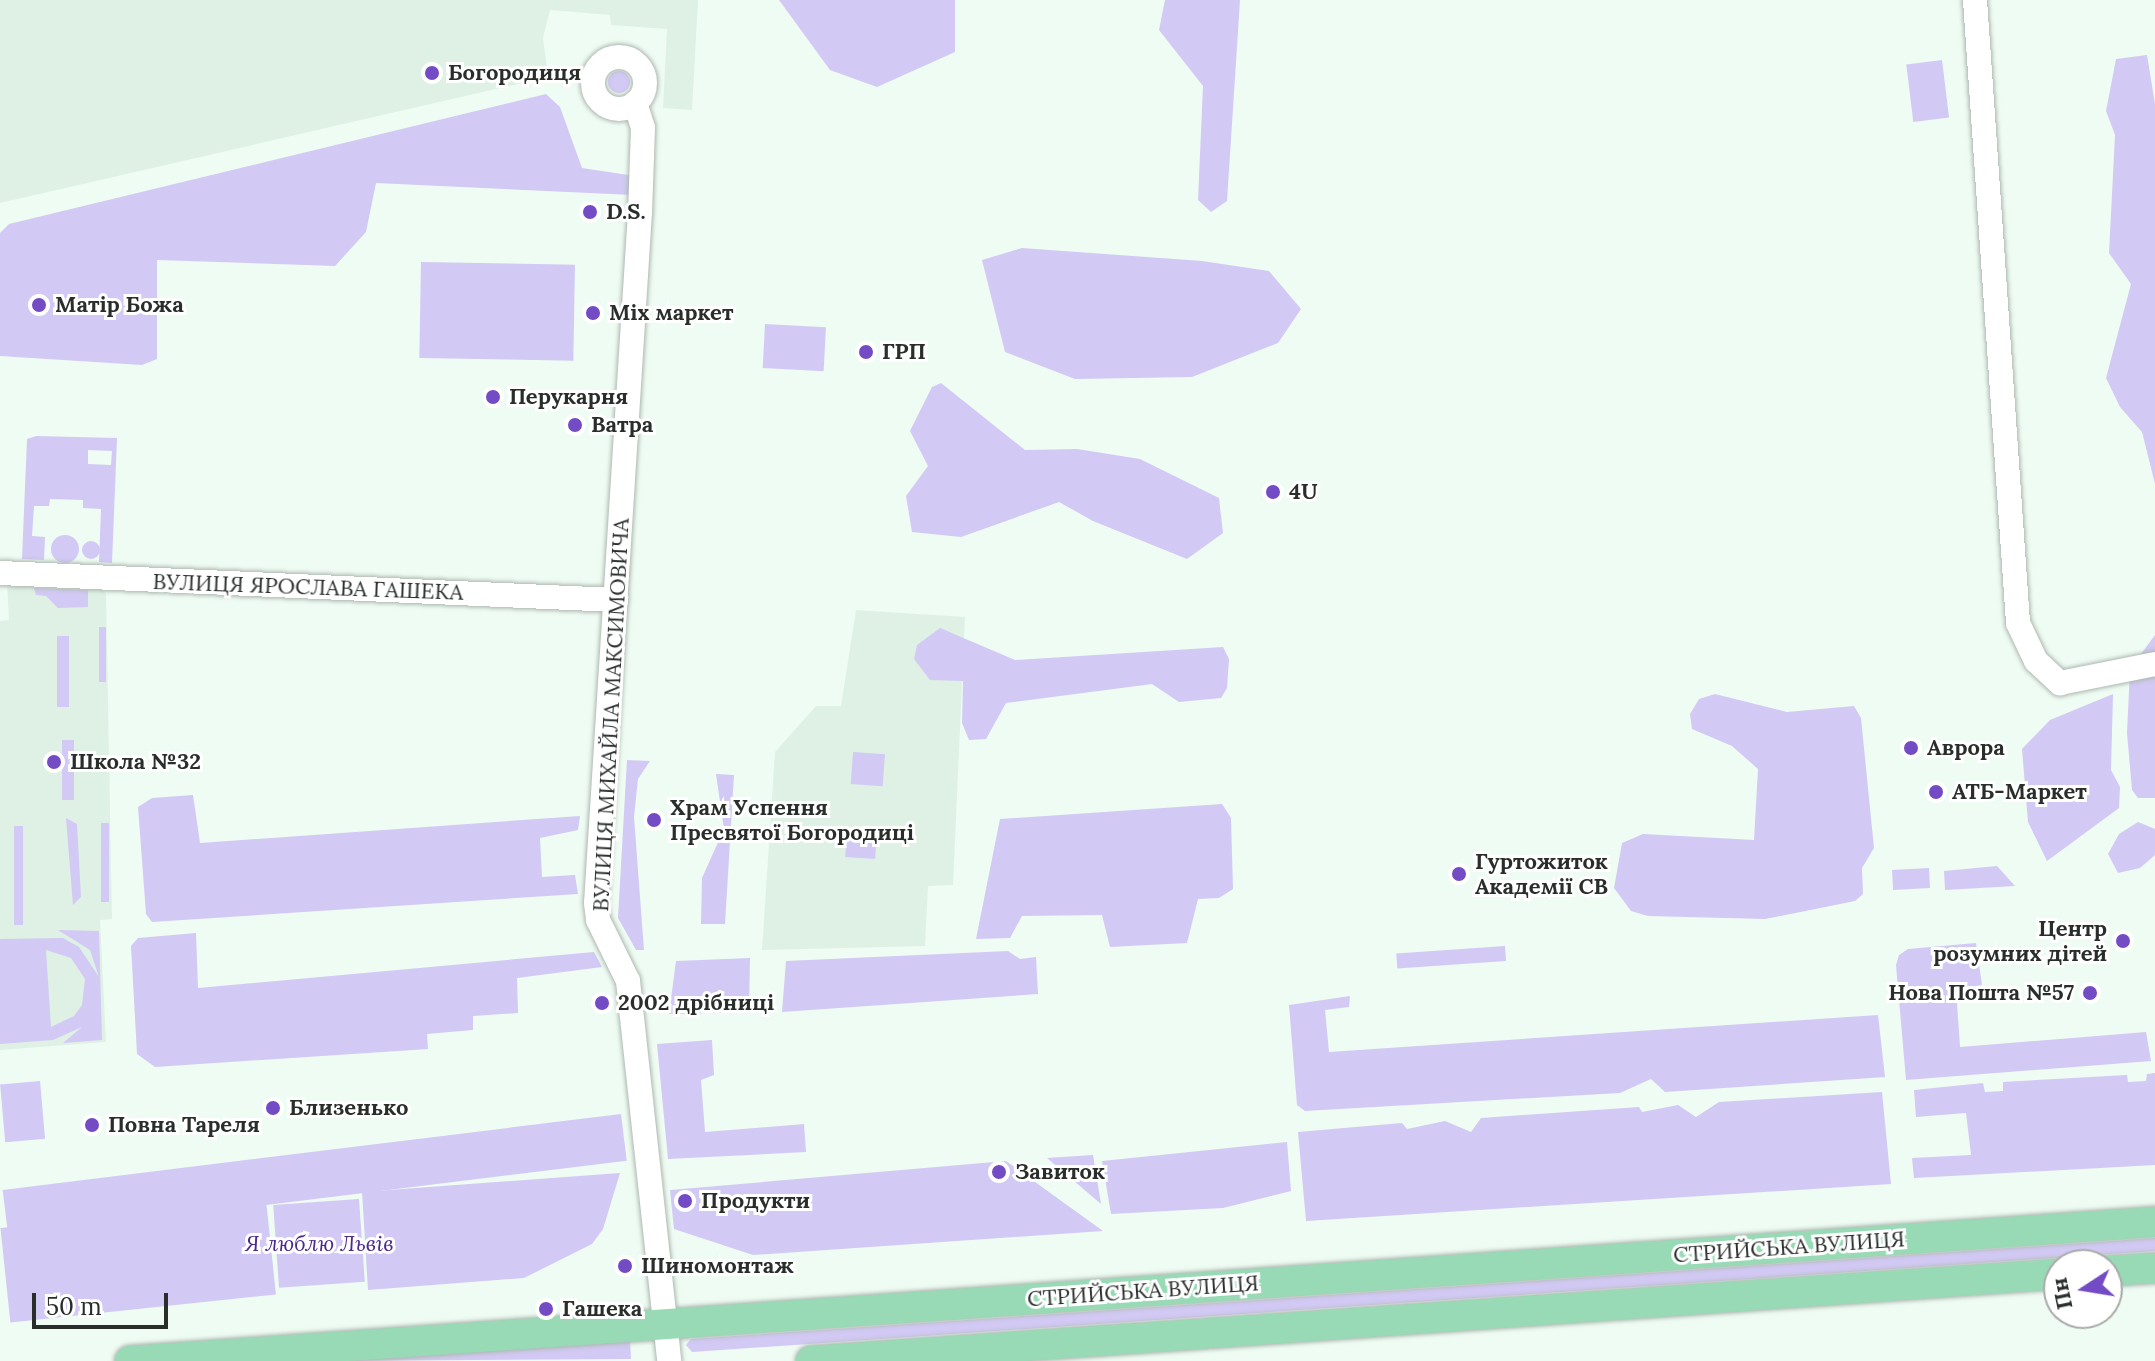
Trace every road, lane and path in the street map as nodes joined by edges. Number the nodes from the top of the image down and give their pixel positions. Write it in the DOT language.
graph roads {
  1 [pos="1975,0"];
  2 [pos="635,103"];
  3 [pos="0,573"];
  4 [pos="616,600"];
  5 [pos="2155,664"];
  6 [pos="2155,1222"];
  7 [pos="2155,1268"];
  8 [pos="2123,1270"];
  9 [pos="2043,1275"];
  10 [pos="665,1321"];
  11 [pos="130,1361"];
  12 [pos="669,1361"];
  13 [pos="811,1361"];
  1 -- 5 [label="street"];
  2 -- 4 [label="street, ВУЛИЦЯ МИХАЙЛА МАКСИМОВИЧА"];
  3 -- 4 [label="street, ВУЛИЦЯ ЯРОСЛАВА ГАШЕКА"];
  4 -- 10 [label="street, ВУЛИЦЯ МИХАЙЛА МАКСИМОВИЧА"];
  6 -- 10 [label="main road, СТРИЙСЬКА ВУЛИЦЯ"];
  7 -- 8 [label="main road"];
  9 -- 13 [label="main road, СТРИЙСЬКА ВУЛИЦЯ"];
  10 -- 11 [label="main road, СТРИЙСЬКА ВУЛИЦЯ"];
  10 -- 12 [label="street, ВУЛИЦЯ МИХАЙЛА МАКСИМОВИЧА"];
}
